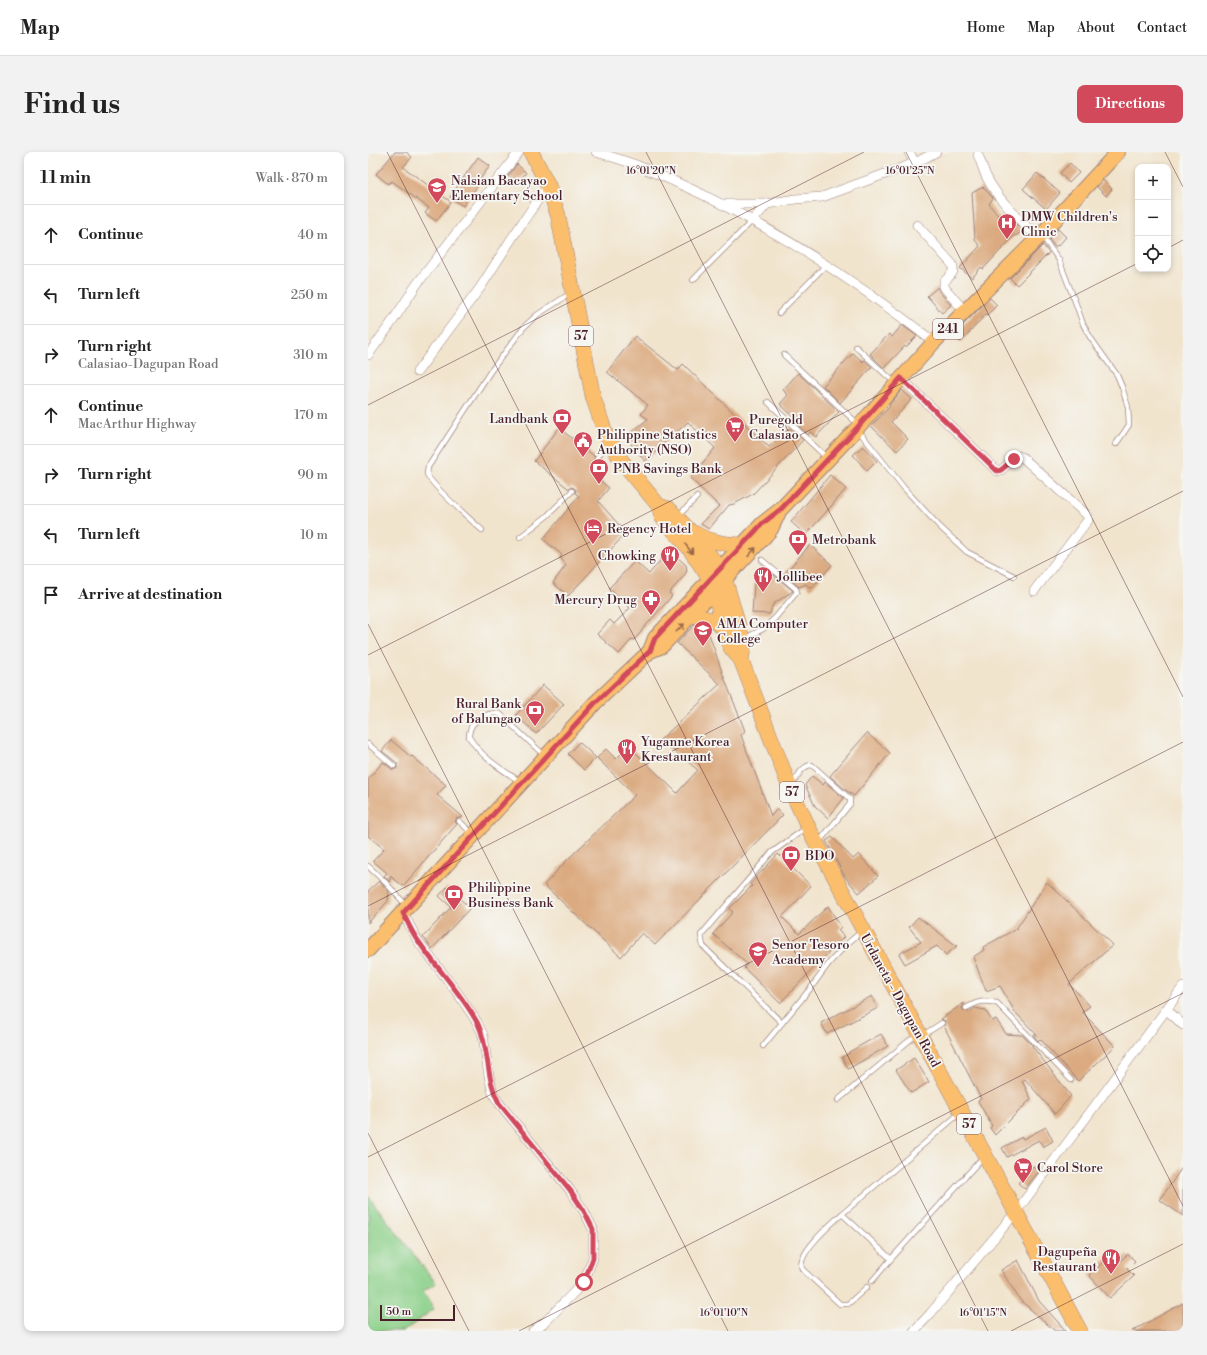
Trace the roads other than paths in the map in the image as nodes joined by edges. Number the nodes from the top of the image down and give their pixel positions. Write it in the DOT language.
graph roads {
  1 [pos="519,152"];
  2 [pos="531,152"];
  3 [pos="596,152"];
  4 [pos="909,152"];
  5 [pos="936,152"];
  6 [pos="1118,152"];
  7 [pos="978,155"];
  8 [pos="915,163"];
  9 [pos="548,185"];
  10 [pos="722,204"];
  11 [pos="768,204"];
  12 [pos="753,220"];
  13 [pos="917,225"];
  14 [pos="1039,237"];
  15 [pos="826,265"];
  16 [pos="693,280"];
  17 [pos="572,292"];
  18 [pos="964,312"];
  19 [pos="779,313"];
  20 [pos="934,342"];
  21 [pos="856,347"];
  22 [pos="369,352"];
  23 [pos="784,355"];
  24 [pos="417,372"];
  25 [pos="899,381"];
  26 [pos="768,402"];
  27 [pos="858,427"];
  28 [pos="609,440"];
  29 [pos="1116,444"];
  30 [pos="597,458"];
  31 [pos="828,459"];
  32 [pos="572,491"];
  33 [pos="697,497"];
  34 [pos="659,506"];
  35 [pos="781,509"];
  36 [pos="677,517"];
  37 [pos="482,530"];
  38 [pos="689,530"];
  39 [pos="520,537"];
  40 [pos="742,545"];
  41 [pos="762,560"];
  42 [pos="1014,576"];
  43 [pos="718,580"];
  44 [pos="1034,591"];
  45 [pos="692,616"];
  46 [pos="724,628"];
  47 [pos="752,635"];
  48 [pos="650,651"];
  49 [pos="741,660"];
  50 [pos="368,744"];
  51 [pos="546,757"];
  52 [pos="394,766"];
  53 [pos="523,782"];
  54 [pos="790,788"];
  55 [pos="459,821"];
  56 [pos="808,826"];
  57 [pos="474,835"];
  58 [pos="817,844"];
  59 [pos="368,866"];
  60 [pos="405,910"];
  61 [pos="863,930"];
  62 [pos="368,950"];
  63 [pos="1183,986"];
  64 [pos="966,1008"];
  65 [pos="1166,1009"];
  66 [pos="782,1023"];
  67 [pos="942,1023"];
  68 [pos="1183,1025"];
  69 [pos="920,1034"];
  70 [pos="763,1046"];
  71 [pos="1071,1080"];
  72 [pos="838,1100"];
  73 [pos="962,1112"];
  74 [pos="985,1154"];
  75 [pos="1016,1212"];
  76 [pos="842,1214"];
  77 [pos="891,1259"];
  78 [pos="872,1281"];
  79 [pos="867,1287"];
  80 [pos="532,1331"];
  81 [pos="914,1331"];
  82 [pos="1080,1331"];
  1 -- 22 [label="street"];
  2 -- 9 [label="highway, 57"];
  3 -- 10 [label="street"];
  4 -- 8 [label="street"];
  5 -- 8 [label="street"];
  6 -- 14 [label="main road, 241"];
  7 -- 14 [label="street"];
  8 -- 11 [label="street"];
  9 -- 17 [label="highway, 57"];
  9 -- 24 [label="street"];
  10 -- 11 [label="street"];
  10 -- 12 [label="street"];
  11 -- 12 [label="street"];
  12 -- 15 [label="street"];
  12 -- 16 [label="lane"];
  13 -- 18 [label="street"];
  14 -- 18 [label="main road, 241"];
  14 -- 29 [label="lane"];
  15 -- 19 [label="lane"];
  15 -- 20 [label="street"];
  17 -- 28 [label="highway, 57"];
  17 -- 37 [label="lane"];
  18 -- 20 [label="main road, 241"];
  20 -- 25 [label="main road, 241"];
  21 -- 25 [label="lane"];
  23 -- 27 [label="lane"];
  25 -- 27 [label="main road, 241"];
  25 -- 44 [label="street"];
  26 -- 31 [label="lane"];
  27 -- 31 [label="main road, 241"];
  27 -- 42 [label="lane"];
  28 -- 30 [label="lane"];
  28 -- 34 [label="highway, 57"];
  31 -- 35 [label="main road, 241"];
  32 -- 39 [label="lane"];
  33 -- 36 [label="lane"];
  34 -- 36 [label="highway, 57"];
  34 -- 43 [label="highway, 57, one-way"];
  35 -- 40 [label="main road, 241"];
  43 -- 35 [label="main road, 241, one-way"];
  36 -- 38 [label="highway, 57"];
  38 -- 40 [label="highway"];
  38 -- 43 [label="highway, 57"];
  40 -- 43 [label="main road, 241"];
  41 -- 47 [label="lane"];
  43 -- 45 [label="main road, 241"];
  43 -- 46 [label="highway, Urdaneta - Dagupan Road / 57"];
  43 -- 48 [label="main road, 241"];
  43 -- 49 [label="highway, Urdaneta - Dagupan Road / 57"];
  45 -- 46 [label="highway"];
  48 -- 45 [label="main road, 241, one-way"];
  46 -- 49 [label="highway, Urdaneta - Dagupan Road / 57"];
  48 -- 51 [label="main road, 241"];
  49 -- 54 [label="highway, Urdaneta - Dagupan Road / 57"];
  50 -- 52 [label="lane"];
  51 -- 53 [label="main road, 241"];
  51 -- 53 [label="lane"];
  53 -- 57 [label="main road, 241"];
  54 -- 56 [label="highway, Urdaneta - Dagupan Road / 57"];
  54 -- 58 [label="lane"];
  55 -- 57 [label="lane"];
  56 -- 58 [label="highway, Urdaneta - Dagupan Road / 57"];
  56 -- 66 [label="lane"];
  57 -- 60 [label="main road, 241"];
  58 -- 61 [label="highway, Urdaneta - Dagupan Road / 57"];
  59 -- 60 [label="lane"];
  60 -- 62 [label="main road, 241"];
  60 -- 80 [label="street"];
  61 -- 66 [label="lane"];
  61 -- 69 [label="highway, Urdaneta - Dagupan Road / 57"];
  63 -- 65 [label="street"];
  64 -- 71 [label="lane"];
  65 -- 68 [label="street"];
  65 -- 75 [label="street"];
  66 -- 70 [label="lane"];
  67 -- 69 [label="lane"];
  69 -- 72 [label="lane"];
  69 -- 73 [label="highway, Urdaneta - Dagupan Road / 57"];
  73 -- 74 [label="highway, Urdaneta - Dagupan Road / 57"];
  73 -- 76 [label="lane"];
  74 -- 75 [label="highway, Urdaneta - Dagupan Road / 57"];
  74 -- 77 [label="lane"];
  75 -- 81 [label="street"];
  75 -- 82 [label="highway, Urdaneta - Dagupan Road / 57"];
  76 -- 77 [label="lane"];
  76 -- 79 [label="lane"];
  77 -- 78 [label="lane"];
}
